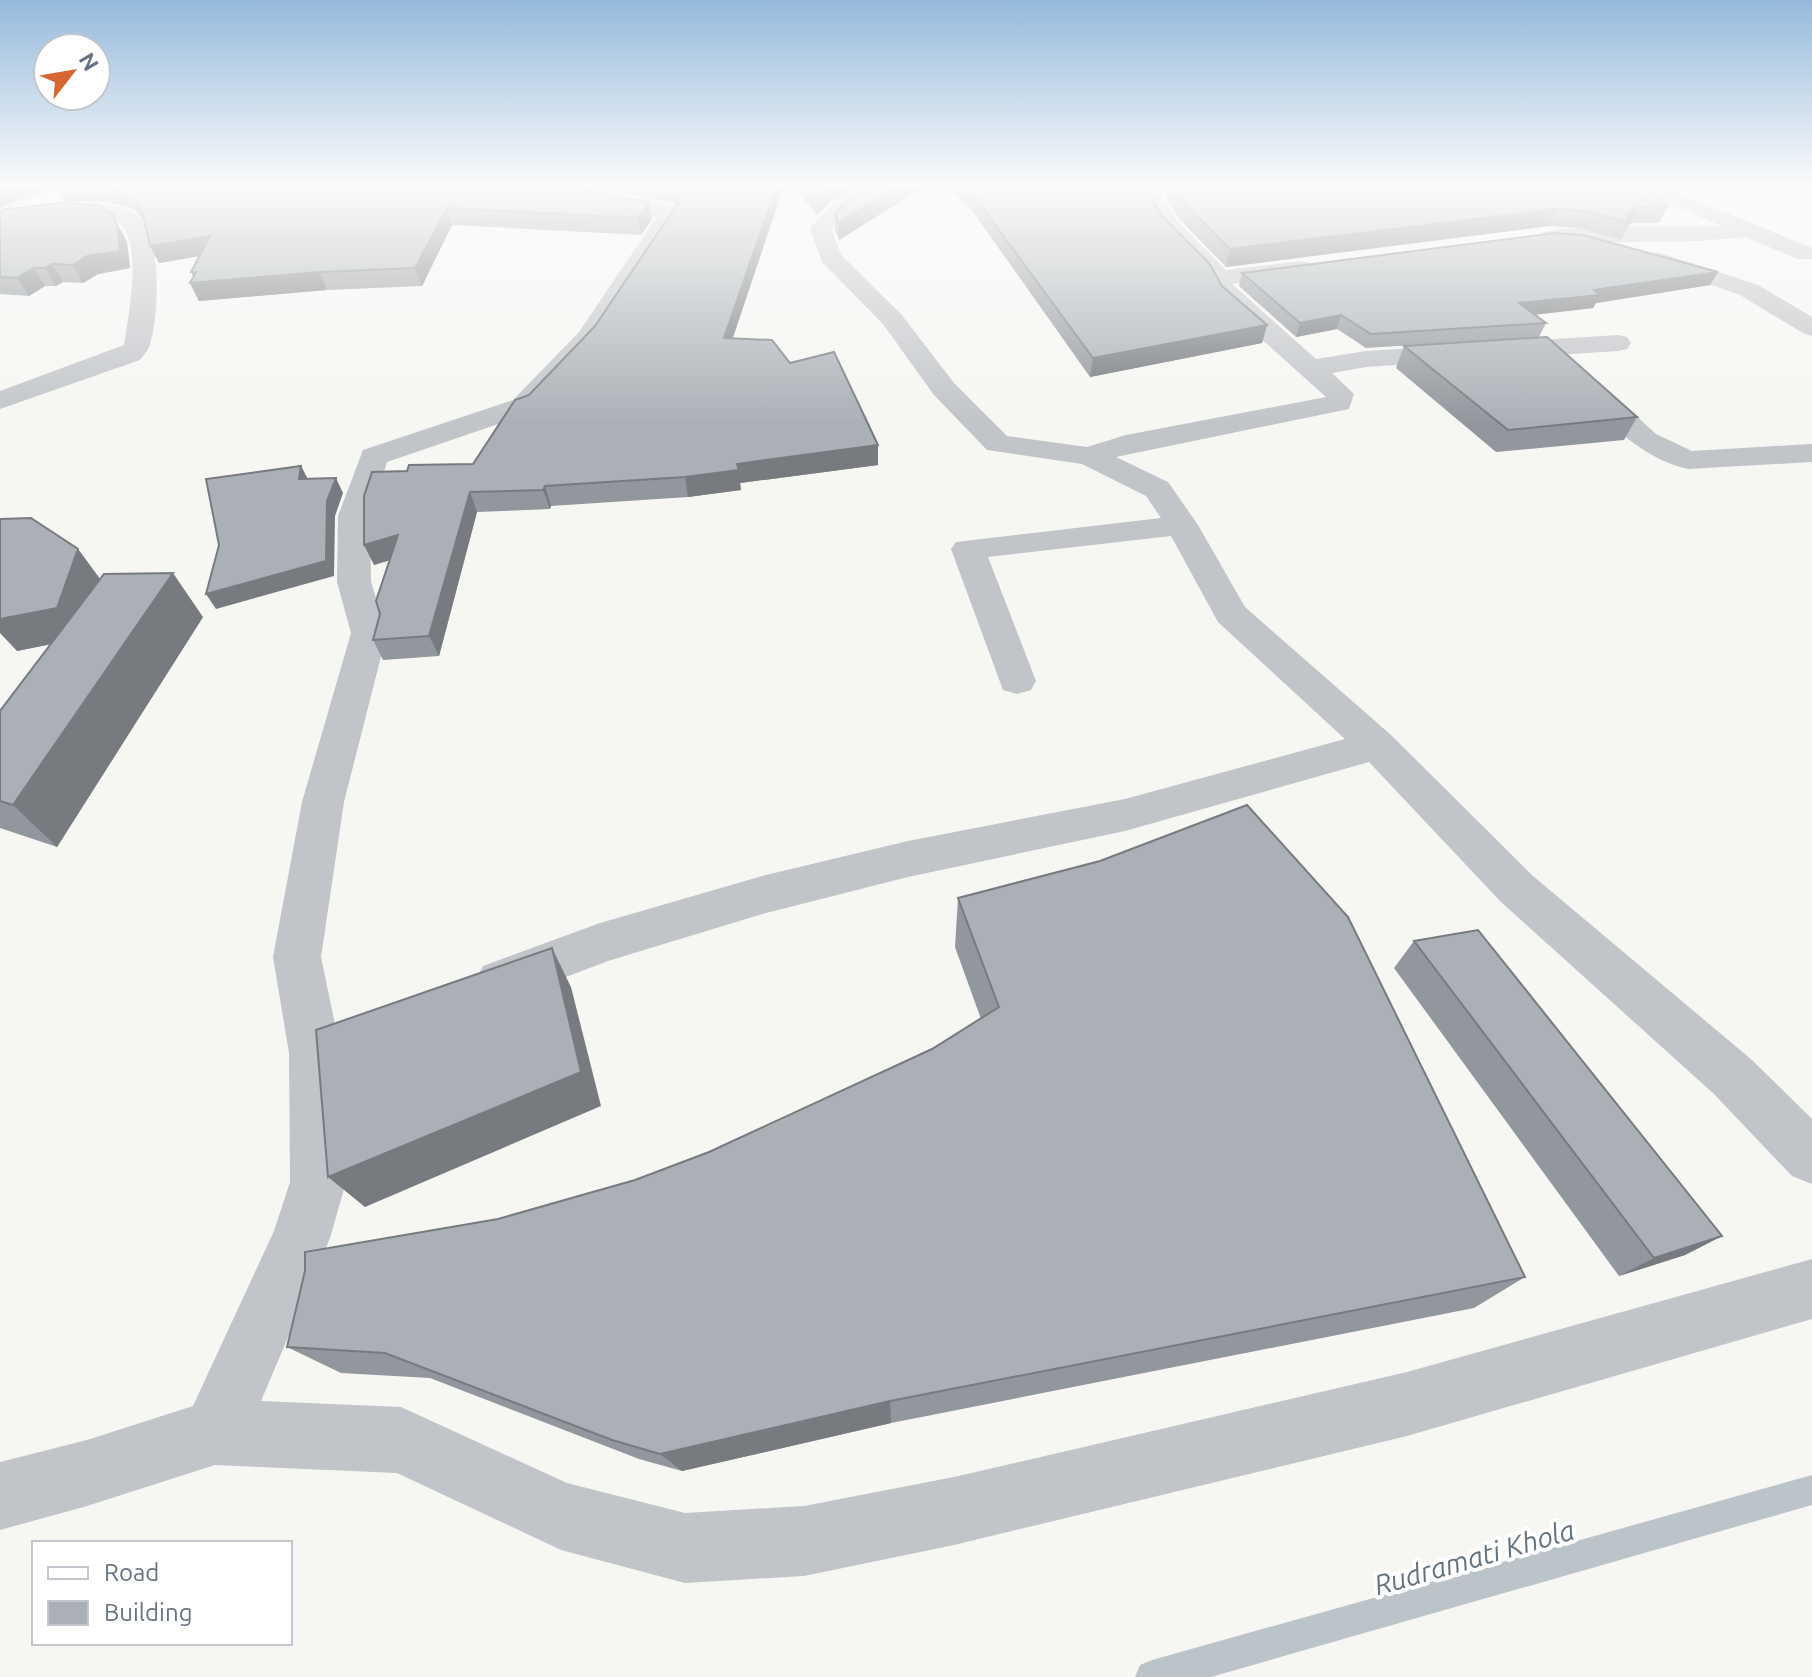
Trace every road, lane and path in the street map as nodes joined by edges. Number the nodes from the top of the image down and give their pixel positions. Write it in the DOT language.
graph roads {
  1 [pos="143,266"];
  2 [pos="635,266"];
  3 [pos="839,266"];
  4 [pos="1208,266"];
  5 [pos="1320,266"];
  6 [pos="1678,266"];
  7 [pos="1220,278"];
  8 [pos="1812,328"];
  9 [pos="1618,343"];
  10 [pos="1545,348"];
  11 [pos="1312,368"];
  12 [pos="0,400"];
  13 [pos="1812,453"];
  14 [pos="1089,456"];
  15 [pos="1182,525"];
  16 [pos="1017,681"];
  17 [pos="1377,745"];
  18 [pos="457,998"];
  19 [pos="1812,1157"];
  20 [pos="1812,1289"];
  21 [pos="215,1432"];
  22 [pos="0,1496"];
  1 -- 12 [label="street"];
  2 -- 21 [label="street"];
  3 -- 14 [label="street"];
  4 -- 7 [label="street"];
  5 -- 7 [label="street"];
  6 -- 8 [label="street"];
  7 -- 11 [label="street"];
  9 -- 10 [label="street"];
  10 -- 11 [label="street"];
  10 -- 13 [label="street"];
  11 -- 14 [label="street"];
  14 -- 15 [label="street"];
  15 -- 16 [label="street"];
  15 -- 17 [label="street"];
  17 -- 18 [label="street"];
  17 -- 19 [label="street"];
  20 -- 21 [label="street"];
  21 -- 22 [label="street"];
}
